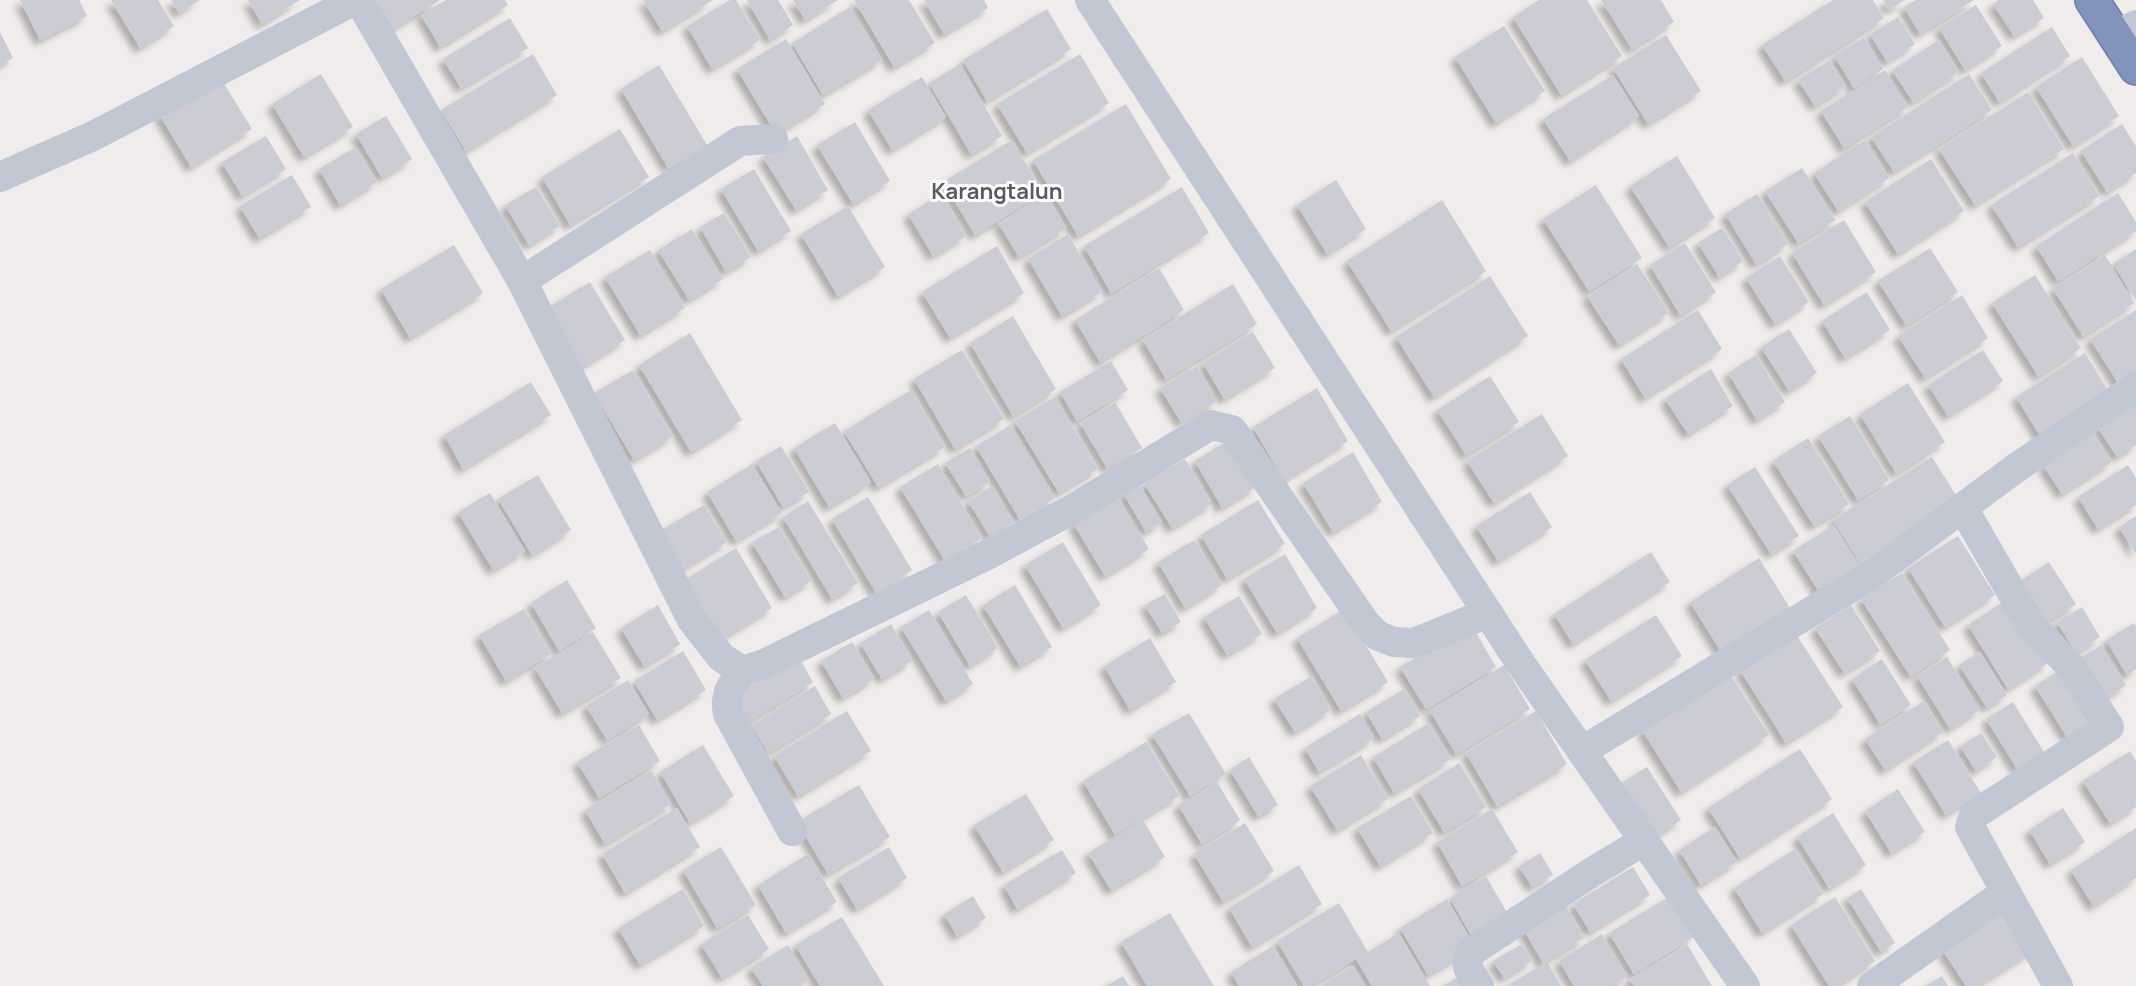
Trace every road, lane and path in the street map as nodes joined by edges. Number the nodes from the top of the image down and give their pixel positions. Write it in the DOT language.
graph roads {
  1 [pos="357,0"];
  2 [pos="1090,0"];
  3 [pos="2092,0"];
  4 [pos="2126,31"];
  5 [pos="2136,68"];
  6 [pos="773,139"];
  7 [pos="0,177"];
  8 [pos="522,281"];
  9 [pos="2136,387"];
  10 [pos="1963,508"];
  11 [pos="1488,613"];
  12 [pos="742,671"];
  13 [pos="1582,751"];
  14 [pos="792,831"];
  15 [pos="1645,840"];
  16 [pos="2006,892"];
  17 [pos="1479,986"];
  18 [pos="1745,986"];
  19 [pos="1872,986"];
  20 [pos="2058,986"];
  1 -- 7 [label="street"];
  1 -- 8 [label="street"];
  2 -- 11 [label="street"];
  3 -- 4 [label="highway"];
  4 -- 5 [label="highway"];
  6 -- 8 [label="street"];
  8 -- 12 [label="street"];
  9 -- 10 [label="street"];
  10 -- 13 [label="street"];
  10 -- 16 [label="street"];
  11 -- 12 [label="street"];
  11 -- 13 [label="street"];
  12 -- 14 [label="street"];
  13 -- 15 [label="street"];
  15 -- 17 [label="street"];
  15 -- 18 [label="street"];
  16 -- 19 [label="street"];
  16 -- 20 [label="street"];
}
